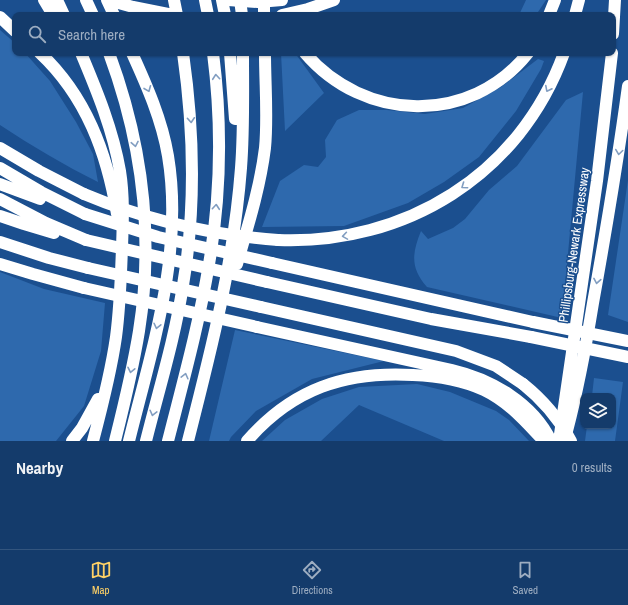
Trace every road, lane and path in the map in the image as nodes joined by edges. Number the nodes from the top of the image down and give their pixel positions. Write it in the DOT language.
graph roads {
  1 [pos="44,0"];
  2 [pos="57,0"];
  3 [pos="86,0"];
  4 [pos="108,0"];
  5 [pos="174,0"];
  6 [pos="205,0"];
  7 [pos="222,0"];
  8 [pos="228,0"];
  9 [pos="240,0"];
  10 [pos="264,0"];
  11 [pos="278,0"];
  12 [pos="282,0"];
  13 [pos="334,0"];
  14 [pos="555,0"];
  15 [pos="578,0"];
  16 [pos="615,0"];
  17 [pos="51,12"];
  18 [pos="63,12"];
  19 [pos="92,12"];
  20 [pos="113,12"];
  21 [pos="158,12"];
  22 [pos="176,12"];
  23 [pos="207,12"];
  24 [pos="224,12"];
  25 [pos="242,12"];
  26 [pos="264,12"];
  27 [pos="282,12"];
  28 [pos="298,12"];
  29 [pos="550,12"];
  30 [pos="576,12"];
  31 [pos="614,12"];
  32 [pos="0,17"];
  33 [pos="12,28"];
  34 [pos="43,56"];
  35 [pos="76,56"];
  36 [pos="82,56"];
  37 [pos="110,56"];
  38 [pos="133,56"];
  39 [pos="183,56"];
  40 [pos="213,56"];
  41 [pos="230,56"];
  42 [pos="243,56"];
  43 [pos="265,56"];
  44 [pos="308,56"];
  45 [pos="525,56"];
  46 [pos="563,56"];
  47 [pos="612,56"];
  48 [pos="628,86"];
  49 [pos="100,98"];
  50 [pos="0,148"];
  51 [pos="0,168"];
  52 [pos="0,184"];
  53 [pos="0,199"];
  54 [pos="85,214"];
  55 [pos="0,216"];
  56 [pos="234,226"];
  57 [pos="86,240"];
  58 [pos="0,242"];
  59 [pos="122,263"];
  60 [pos="0,264"];
  61 [pos="215,334"];
  62 [pos="628,341"];
  63 [pos="628,357"];
  64 [pos="112,359"];
  65 [pos="518,407"];
  66 [pos="72,441"];
  67 [pos="93,441"];
  68 [pos="115,441"];
  69 [pos="128,441"];
  70 [pos="146,441"];
  71 [pos="168,441"];
  72 [pos="188,441"];
  73 [pos="247,441"];
  74 [pos="544,441"];
  75 [pos="551,441"];
  76 [pos="559,441"];
  77 [pos="565,441"];
  78 [pos="571,441"];
  1 -- 17 [label="highway"];
  2 -- 18 [label="highway"];
  3 -- 19 [label="highway"];
  4 -- 20 [label="highway"];
  4 -- 21 [label="highway"];
  5 -- 22 [label="highway"];
  6 -- 23 [label="highway"];
  7 -- 24 [label="highway"];
  8 -- 12 [label="highway, bridge"];
  9 -- 25 [label="highway"];
  10 -- 26 [label="highway"];
  11 -- 27 [label="highway"];
  13 -- 28 [label="highway, bridge"];
  14 -- 29 [label="highway"];
  15 -- 30 [label="highway"];
  16 -- 31 [label="highway"];
  32 -- 33 [label="highway"];
  34 -- 59 [label="highway"];
  35 -- 49 [label="highway"];
  36 -- 49 [label="highway"];
  37 -- 68 [label="highway, one-way"];
  38 -- 69 [label="highway, one-way"];
  39 -- 70 [label="highway, one-way"];
  71 -- 40 [label="highway, one-way"];
  41 -- 56 [label="highway"];
  42 -- 56 [label="highway"];
  43 -- 61 [label="highway"];
  44 -- 45 [label="highway"];
  46 -- 50 [label="highway, one-way, bridge"];
  47 -- 76 [label="highway, Phillipsburg-Newark Expressway"];
  48 -- 77 [label="highway, one-way"];
  49 -- 59 [label="highway"];
  51 -- 54 [label="highway"];
  52 -- 54 [label="highway"];
  53 -- 57 [label="highway"];
  54 -- 62 [label="highway, bridge"];
  55 -- 57 [label="highway"];
  56 -- 61 [label="highway"];
  57 -- 63 [label="highway, bridge"];
  58 -- 78 [label="highway, bridge"];
  59 -- 64 [label="highway"];
  60 -- 65 [label="highway, bridge"];
  61 -- 72 [label="highway"];
  64 -- 66 [label="highway"];
  64 -- 67 [label="highway"];
  65 -- 73 [label="highway"];
  65 -- 74 [label="highway"];
  65 -- 75 [label="highway"];
}
